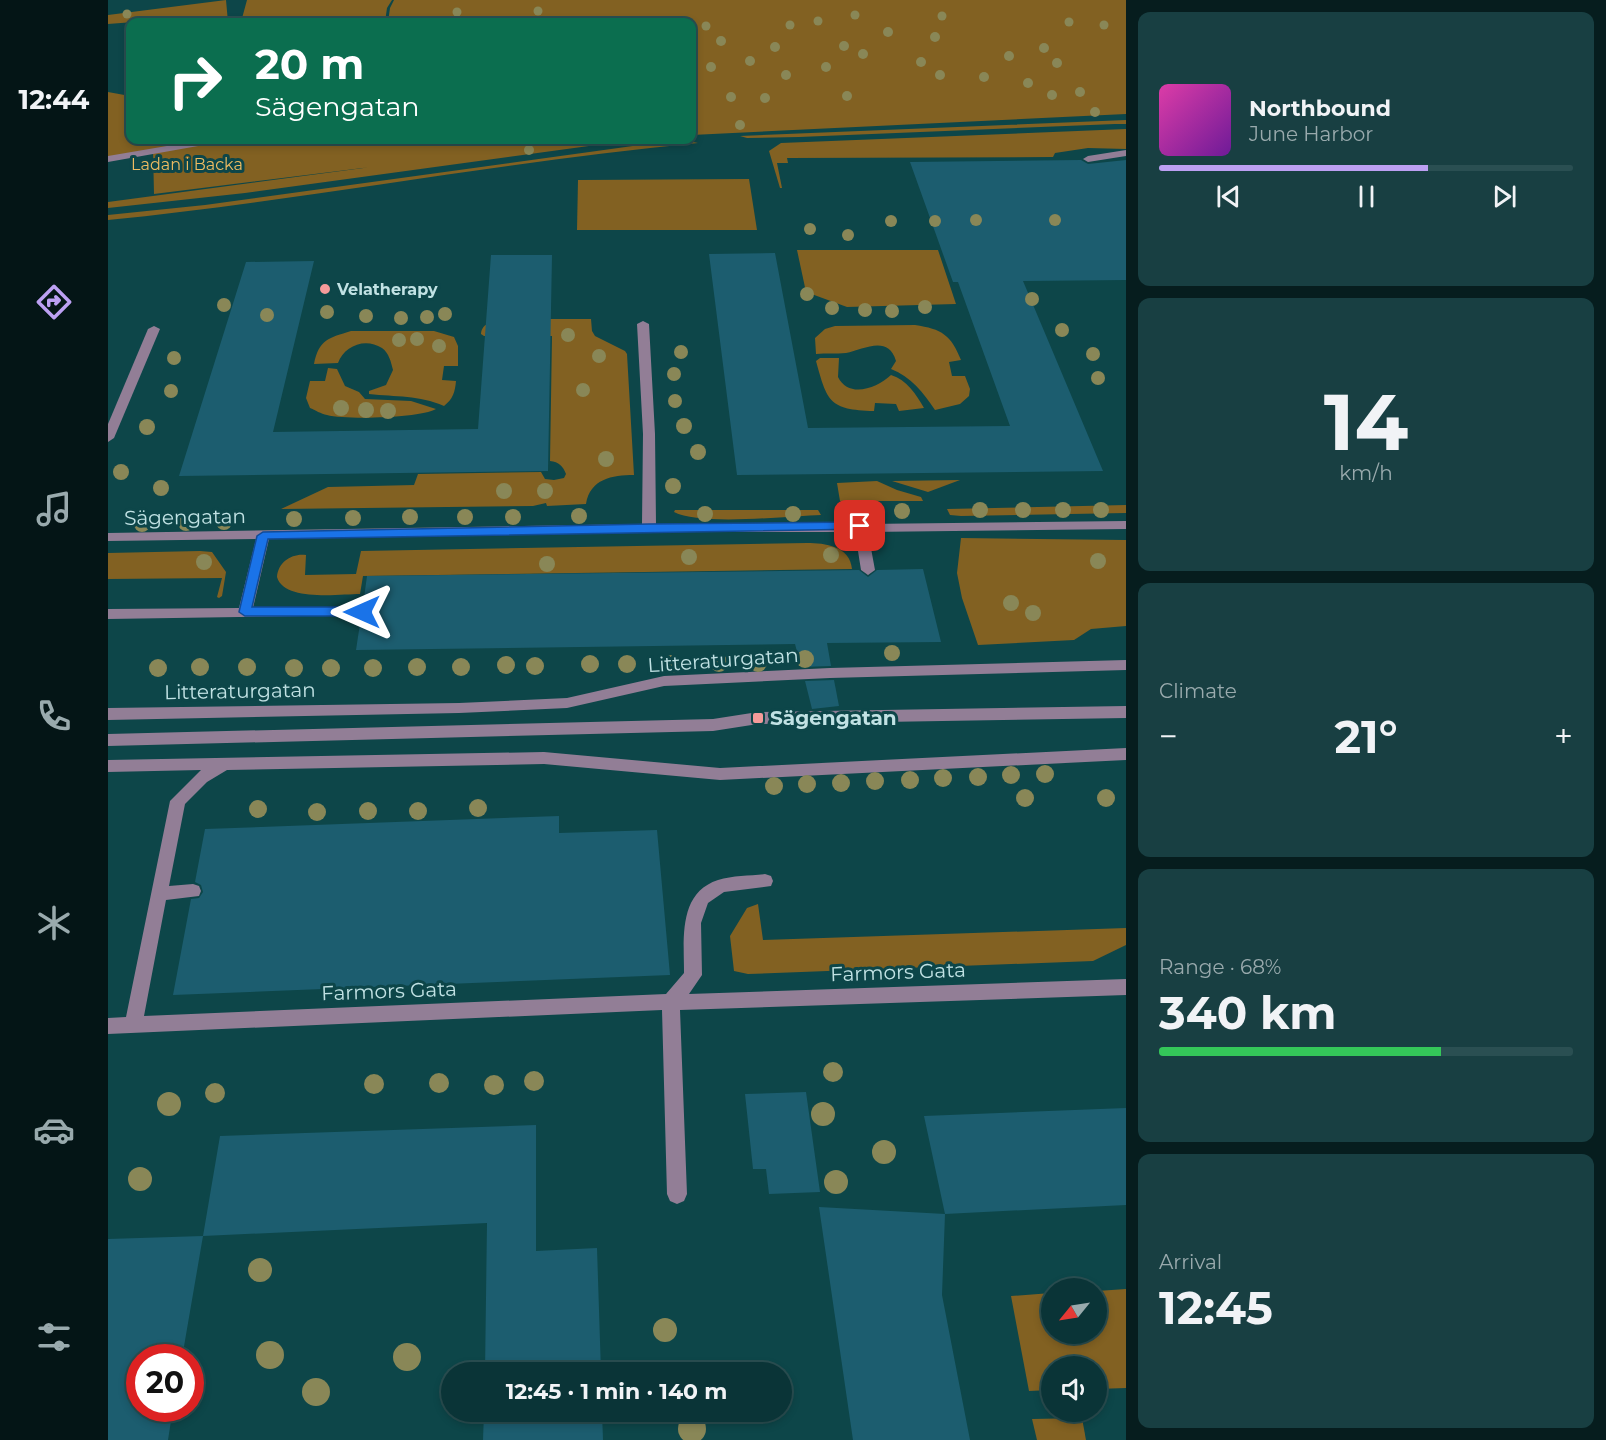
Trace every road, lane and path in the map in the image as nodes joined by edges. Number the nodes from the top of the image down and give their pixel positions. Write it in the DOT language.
graph roads {
  1 [pos="192,144"];
  2 [pos="1126,153"];
  3 [pos="108,159"];
  4 [pos="1088,159"];
  5 [pos="643,324"];
  6 [pos="154,329"];
  7 [pos="108,438"];
  8 [pos="1126,525"];
  9 [pos="860,526"];
  10 [pos="649,528"];
  11 [pos="263,536"];
  12 [pos="108,537"];
  13 [pos="868,570"];
  14 [pos="245,612"];
  15 [pos="362,612"];
  16 [pos="108,614"];
  17 [pos="1126,665"];
  18 [pos="1126,712"];
  19 [pos="108,714"];
  20 [pos="108,741"];
  21 [pos="1126,754"];
  22 [pos="223,765"];
  23 [pos="108,766"];
  24 [pos="765,881"];
  25 [pos="193,891"];
  26 [pos="160,894"];
  27 [pos="1126,987"];
  28 [pos="671,1002"];
  29 [pos="133,1025"];
  30 [pos="108,1026"];
  31 [pos="677,1194"];
  1 -- 3 [label="street"];
  2 -- 4 [label="street"];
  5 -- 10 [label="street"];
  6 -- 7 [label="street"];
  8 -- 9 [label="street, Sägengatan"];
  9 -- 10 [label="street, Sägengatan"];
  9 -- 13 [label="street"];
  10 -- 11 [label="street, Sägengatan"];
  11 -- 12 [label="street, Sägengatan"];
  11 -- 14 [label="street, Sägengatan"];
  14 -- 15 [label="street"];
  14 -- 16 [label="street"];
  17 -- 19 [label="street, Litteraturgatan"];
  18 -- 20 [label="street"];
  21 -- 22 [label="street"];
  22 -- 23 [label="street"];
  22 -- 26 [label="street"];
  24 -- 28 [label="street"];
  25 -- 26 [label="street"];
  26 -- 29 [label="street"];
  27 -- 28 [label="street, Farmors Gata"];
  28 -- 29 [label="street, Farmors Gata"];
  28 -- 31 [label="street"];
  29 -- 30 [label="street, Farmors Gata"];
}
